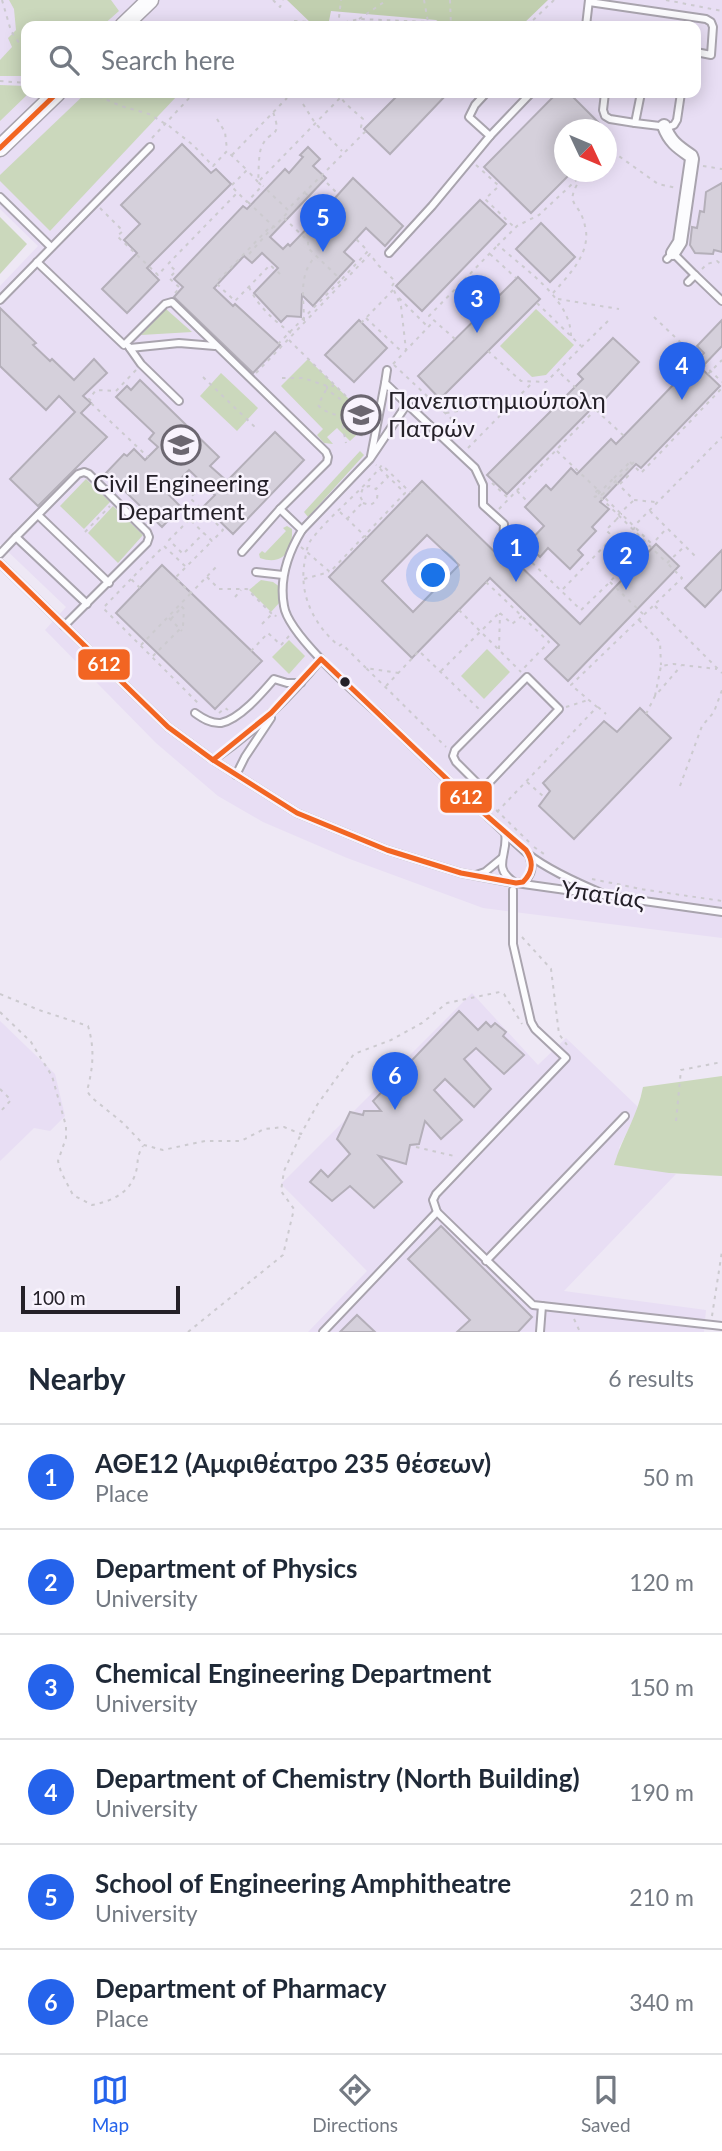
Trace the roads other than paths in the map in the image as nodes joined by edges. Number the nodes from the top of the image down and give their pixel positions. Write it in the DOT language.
graph roads {
  1 [pos="150,0"];
  2 [pos="589,1"];
  3 [pos="128,21"];
  4 [pos="587,21"];
  5 [pos="701,53"];
  6 [pos="711,55"];
  7 [pos="722,57"];
  8 [pos="52,98"];
  9 [pos="481,98"];
  10 [pos="526,98"];
  11 [pos="604,98"];
  12 [pos="640,98"];
  13 [pos="680,98"];
  14 [pos="635,123"];
  15 [pos="664,126"];
  16 [pos="490,136"];
  17 [pos="150,147"];
  18 [pos="0,148"];
  19 [pos="0,197"];
  20 [pos="51,247"];
  21 [pos="389,253"];
  22 [pos="670,256"];
  23 [pos="37,262"];
  24 [pos="695,275"];
  25 [pos="688,282"];
  26 [pos="0,300"];
  27 [pos="722,302"];
  28 [pos="216,346"];
  29 [pos="127,347"];
  30 [pos="387,370"];
  31 [pos="385,383"];
  32 [pos="179,401"];
  33 [pos="407,404"];
  34 [pos="370,459"];
  35 [pos="280,509"];
  36 [pos="38,515"];
  37 [pos="302,530"];
  38 [pos="16,537"];
  39 [pos="503,545"];
  40 [pos="242,552"];
  41 [pos="0,554"];
  42 [pos="0,563"];
  43 [pos="256,572"];
  44 [pos="283,575"];
  45 [pos="109,583"];
  46 [pos="87,604"];
  47 [pos="64,626"];
  48 [pos="321,659"];
  49 [pos="301,683"];
  50 [pos="276,710"];
  51 [pos="195,713"];
  52 [pos="213,760"];
  53 [pos="236,775"];
  54 [pos="481,791"];
  55 [pos="471,802"];
  56 [pos="504,831"];
  57 [pos="529,855"];
  58 [pos="502,858"];
  59 [pos="474,876"];
  60 [pos="514,887"];
  61 [pos="606,895"];
  62 [pos="722,912"];
  63 [pos="625,1116"];
  64 [pos="437,1212"];
  65 [pos="486,1261"];
  66 [pos="542,1306"];
  67 [pos="722,1326"];
  68 [pos="323,1332"];
  69 [pos="540,1332"];
  1 -- 3 [label="street"];
  2 -- 4 [label="lane"];
  2 -- 6 [label="lane"];
  5 -- 6 [label="lane"];
  6 -- 7 [label="lane"];
  8 -- 18 [label="street"];
  9 -- 16 [label="lane"];
  10 -- 16 [label="lane"];
  11 -- 14 [label="lane"];
  12 -- 14 [label="lane"];
  13 -- 15 [label="lane"];
  14 -- 15 [label="lane"];
  15 -- 22 [label="street"];
  16 -- 21 [label="lane"];
  17 -- 20 [label="lane"];
  19 -- 20 [label="lane"];
  20 -- 23 [label="lane"];
  22 -- 24 [label="lane"];
  23 -- 26 [label="lane"];
  23 -- 29 [label="lane"];
  24 -- 25 [label="lane"];
  24 -- 27 [label="lane"];
  28 -- 29 [label="lane"];
  28 -- 29 [label="lane"];
  28 -- 35 [label="lane"];
  29 -- 32 [label="lane"];
  30 -- 31 [label="lane"];
  31 -- 33 [label="lane"];
  31 -- 34 [label="lane"];
  33 -- 34 [label="lane"];
  33 -- 39 [label="lane"];
  34 -- 37 [label="lane"];
  35 -- 37 [label="lane"];
  35 -- 40 [label="lane"];
  36 -- 38 [label="lane"];
  36 -- 45 [label="lane"];
  36 -- 45 [label="lane"];
  37 -- 44 [label="lane"];
  38 -- 41 [label="lane"];
  38 -- 46 [label="lane"];
  42 -- 47 [label="lane, Υπατίας"];
  43 -- 44 [label="lane"];
  44 -- 48 [label="lane"];
  45 -- 46 [label="lane"];
  46 -- 47 [label="lane"];
  47 -- 52 [label="lane, Υπατίας"];
  48 -- 49 [label="lane"];
  48 -- 55 [label="lane"];
  49 -- 50 [label="lane"];
  49 -- 51 [label="lane"];
  50 -- 52 [label="lane"];
  50 -- 53 [label="lane"];
  52 -- 53 [label="lane, Υπατίας"];
  53 -- 59 [label="lane, Υπατίας"];
  54 -- 54 [label="lane"];
  54 -- 55 [label="lane"];
  55 -- 56 [label="lane"];
  56 -- 57 [label="lane"];
  56 -- 58 [label="lane"];
  57 -- 60 [label="lane"];
  57 -- 61 [label="lane"];
  58 -- 59 [label="lane"];
  58 -- 60 [label="lane"];
  59 -- 60 [label="lane, Υπατίας"];
  60 -- 61 [label="lane, Υπατίας"];
  60 -- 64 [label="lane"];
  61 -- 62 [label="lane, Υπατίας"];
  63 -- 65 [label="lane"];
  64 -- 65 [label="lane"];
  64 -- 68 [label="lane"];
  65 -- 66 [label="lane"];
  66 -- 67 [label="lane"];
  66 -- 69 [label="lane"];
}
